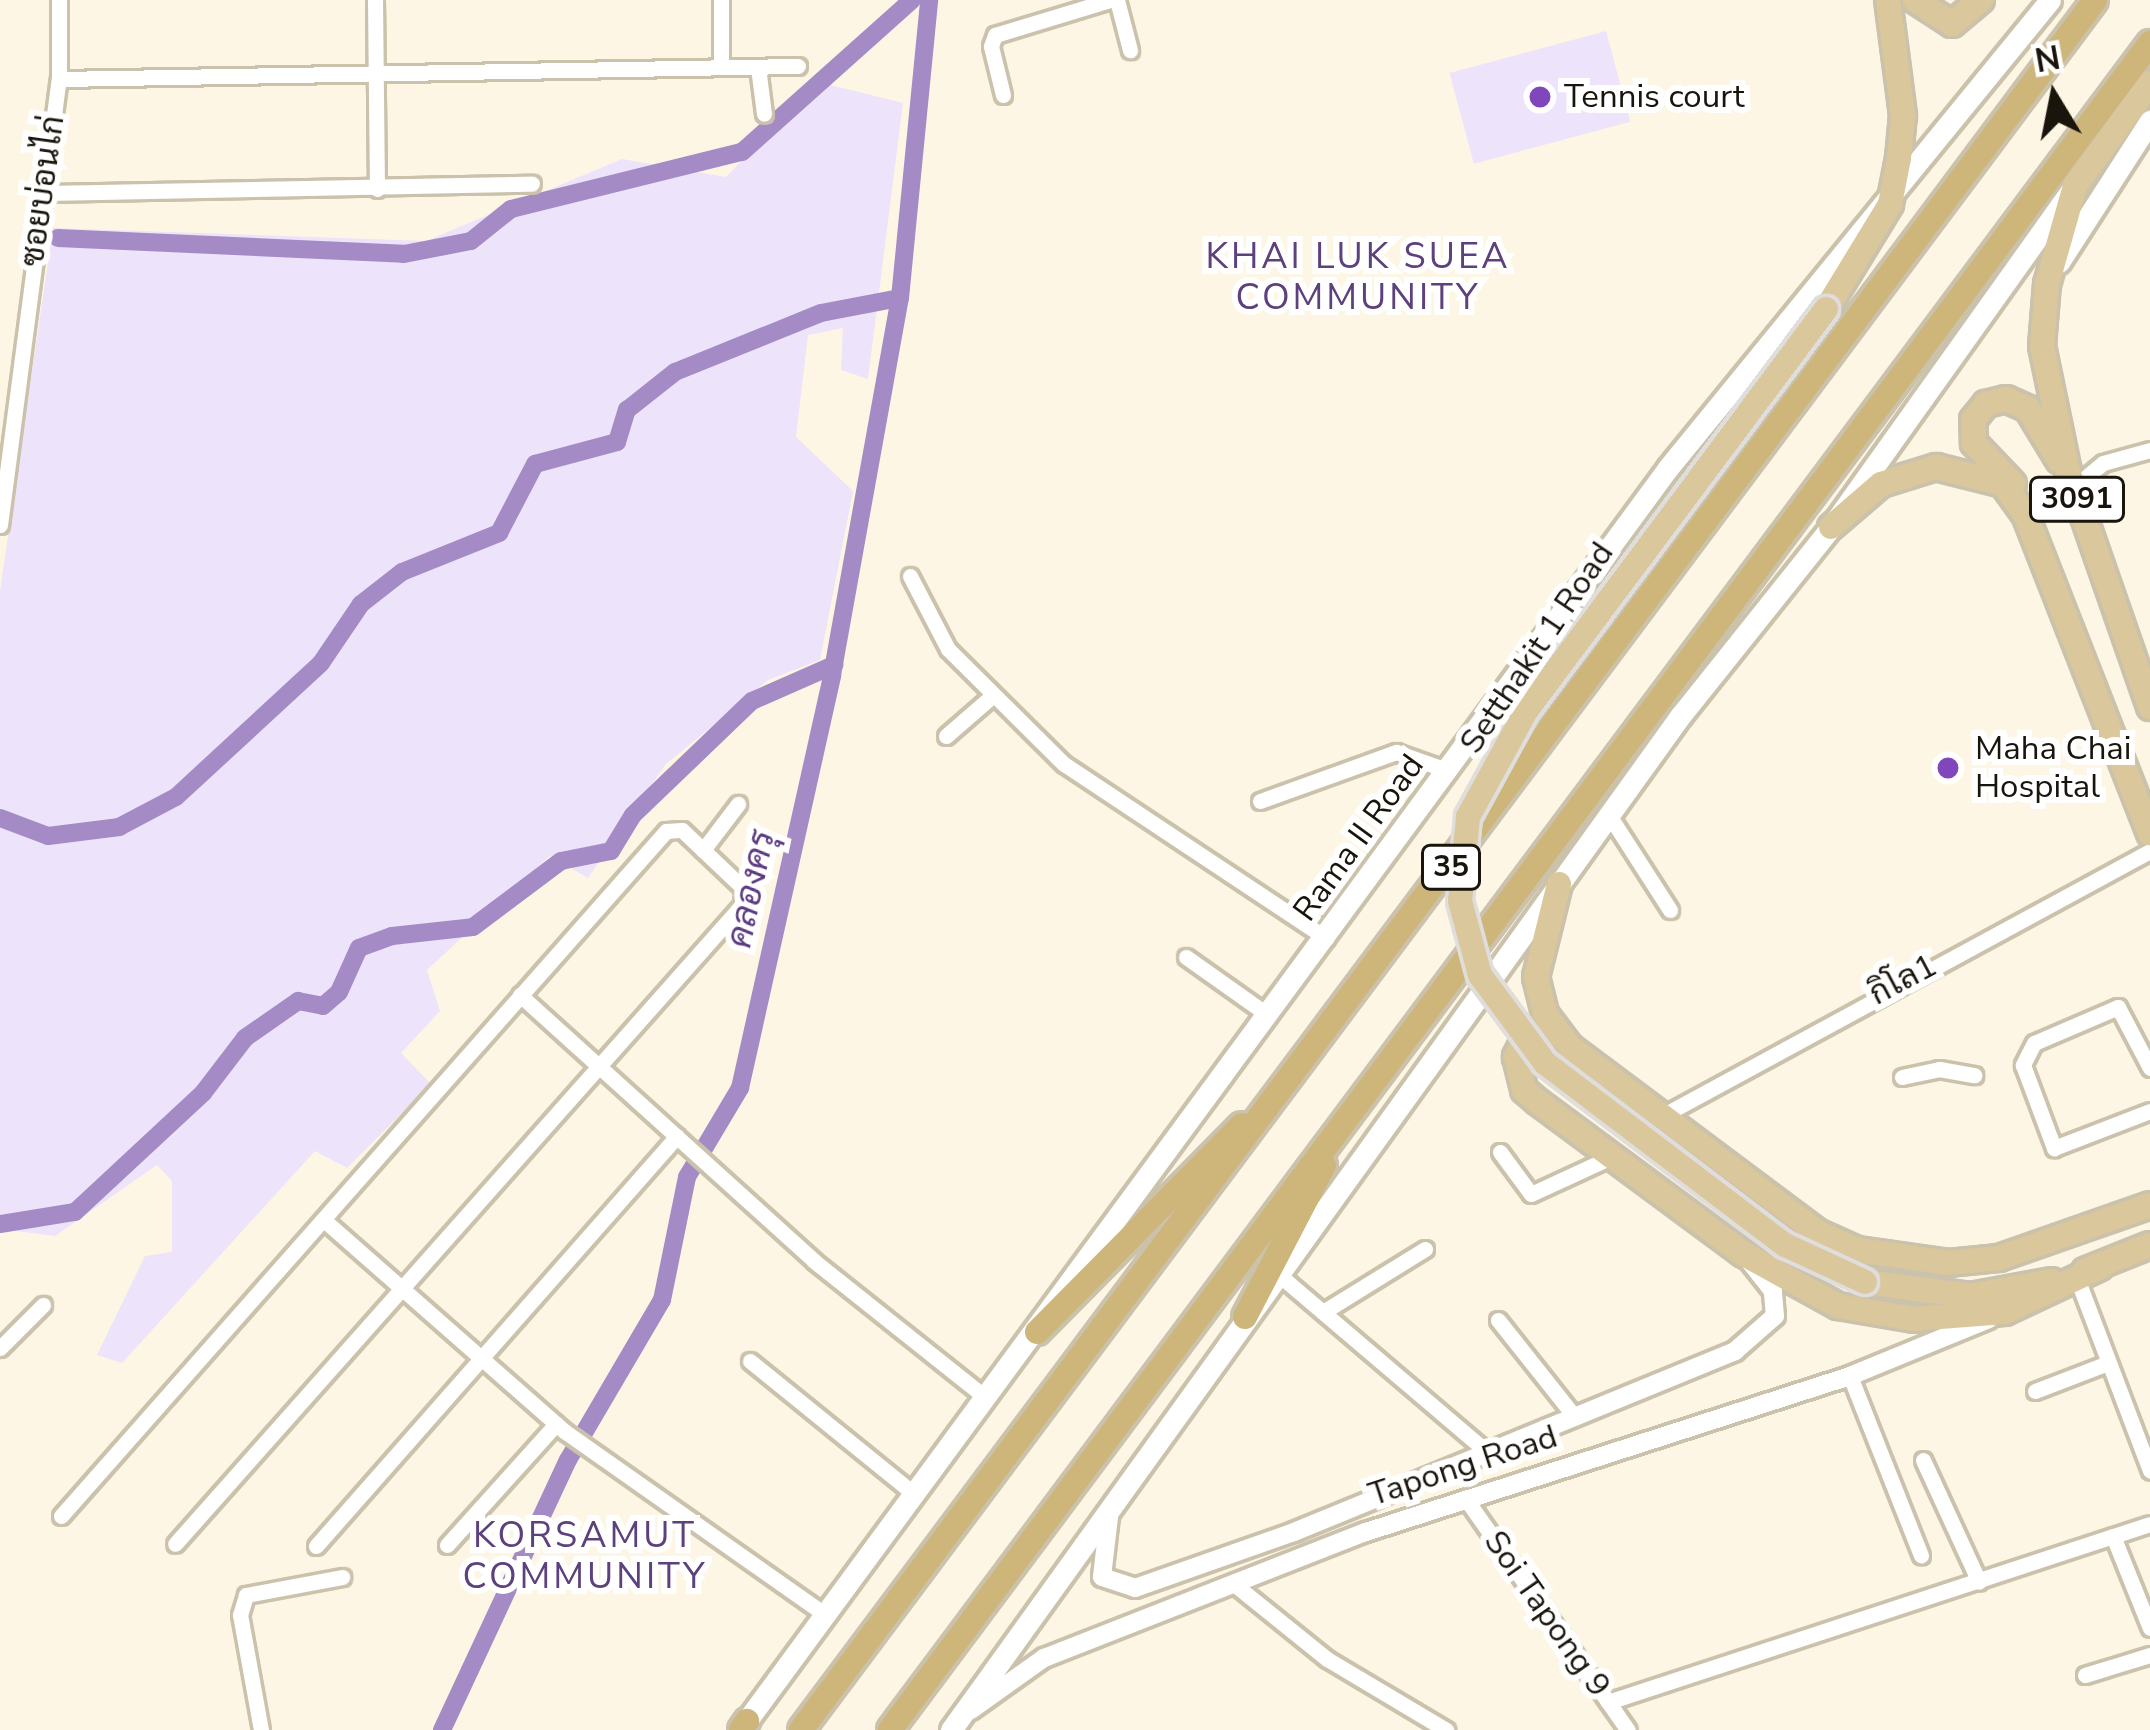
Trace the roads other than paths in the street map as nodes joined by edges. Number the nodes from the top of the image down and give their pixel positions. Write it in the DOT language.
graph roads {
  1 [pos="58,0"];
  2 [pos="375,0"];
  3 [pos="721,0"];
  4 [pos="1114,0"];
  5 [pos="1888,0"];
  6 [pos="1915,0"];
  7 [pos="1981,0"];
  8 [pos="2050,0"];
  9 [pos="2095,0"];
  10 [pos="2150,43"];
  11 [pos="1130,50"];
  12 [pos="798,66"];
  13 [pos="722,67"];
  14 [pos="758,67"];
  15 [pos="378,76"];
  16 [pos="59,79"];
  17 [pos="2150,83"];
  18 [pos="1003,94"];
  19 [pos="764,114"];
  20 [pos="2150,122"];
  21 [pos="532,184"];
  22 [pos="2075,186"];
  23 [pos="377,189"];
  24 [pos="40,193"];
  25 [pos="1890,204"];
  26 [pos="2047,284"];
  27 [pos="0,395"];
  28 [pos="17,403"];
  29 [pos="2150,450"];
  30 [pos="2072,483"];
  31 [pos="2025,514"];
  32 [pos="0,525"];
  33 [pos="1832,526"];
  34 [pos="910,576"];
  35 [pos="2138,641"];
  36 [pos="992,696"];
  37 [pos="2150,707"];
  38 [pos="946,736"];
  39 [pos="1449,771"];
  40 [pos="1260,801"];
  41 [pos="738,804"];
  42 [pos="1610,814"];
  43 [pos="2150,833"];
  44 [pos="703,850"];
  45 [pos="2150,851"];
  46 [pos="1559,884"];
  47 [pos="1670,910"];
  48 [pos="1326,938"];
  49 [pos="1186,957"];
  50 [pos="520,995"];
  51 [pos="1268,1015"];
  52 [pos="1331,1030"];
  53 [pos="1570,1047"];
  54 [pos="602,1064"];
  55 [pos="2150,1068"];
  56 [pos="1974,1075"];
  57 [pos="1903,1077"];
  58 [pos="1359,1099"];
  59 [pos="2150,1111"];
  60 [pos="1660,1117"];
  61 [pos="682,1141"];
  62 [pos="1500,1152"];
  63 [pos="1611,1157"];
  64 [pos="2150,1205"];
  65 [pos="324,1220"];
  66 [pos="2150,1245"];
  67 [pos="1425,1249"];
  68 [pos="1742,1252"];
  69 [pos="2100,1267"];
  70 [pos="1278,1274"];
  71 [pos="2078,1280"];
  72 [pos="405,1289"];
  73 [pos="43,1305"];
  74 [pos="1323,1312"];
  75 [pos="2005,1312"];
  76 [pos="1245,1317"];
  77 [pos="1498,1319"];
  78 [pos="1037,1332"];
  79 [pos="0,1348"];
  80 [pos="482,1358"];
  81 [pos="750,1360"];
  82 [pos="2108,1363"];
  83 [pos="1850,1376"];
  84 [pos="2035,1391"];
  85 [pos="986,1398"];
  86 [pos="1575,1417"];
  87 [pos="560,1428"];
  88 [pos="1488,1453"];
  89 [pos="1923,1460"];
  90 [pos="2150,1471"];
  91 [pos="913,1493"];
  92 [pos="1466,1499"];
  93 [pos="61,1516"];
  94 [pos="1109,1517"];
  95 [pos="2150,1524"];
  96 [pos="2114,1536"];
  97 [pos="175,1544"];
  98 [pos="447,1545"];
  99 [pos="316,1546"];
  100 [pos="1921,1555"];
  101 [pos="342,1577"];
  102 [pos="1979,1582"];
  103 [pos="1234,1584"];
  104 [pos="823,1613"];
  105 [pos="2150,1628"];
  106 [pos="2150,1655"];
  107 [pos="2085,1675"];
  108 [pos="1608,1702"];
  109 [pos="955,1725"];
  110 [pos="743,1727"];
  111 [pos="261,1730"];
  112 [pos="801,1730"];
  113 [pos="890,1730"];
  114 [pos="1445,1730"];
  115 [pos="1628,1730"];
  1 -- 16 [label="street, ซอยบ่อนไก่"];
  2 -- 15 [label="street"];
  3 -- 13 [label="street"];
  4 -- 11 [label="street"];
  4 -- 18 [label="street"];
  5 -- 25 [label="main road, Setthakit 1 Road"];
  6 -- 7 [label="main road"];
  8 -- 25 [label="main road, Rama II Road / 35"];
  9 -- 52 [label="highway, 35"];
  10 -- 58 [label="highway, 35"];
  12 -- 14 [label="street"];
  13 -- 14 [label="street"];
  13 -- 15 [label="street"];
  14 -- 19 [label="street"];
  15 -- 16 [label="street"];
  15 -- 23 [label="street"];
  16 -- 24 [label="street, ซอยบ่อนไก่"];
  17 -- 22 [label="main road, 3091"];
  20 -- 26 [label="main road"];
  21 -- 23 [label="street"];
  22 -- 26 [label="main road, 3091"];
  22 -- 33 [label="main road"];
  23 -- 24 [label="street"];
  24 -- 28 [label="street, ซอยบ่อนไก่"];
  25 -- 39 [label="main road, Rama II Road / 35"];
  25 -- 69 [label="main road, Setthakit 1 Road, bridge"];
  26 -- 30 [label="main road, 3091"];
  27 -- 28 [label="street"];
  28 -- 32 [label="street, ซอยบ่อนไก่"];
  29 -- 30 [label="street"];
  30 -- 31 [label="main road"];
  30 -- 35 [label="main road, 3091"];
  31 -- 33 [label="main road"];
  31 -- 43 [label="main road"];
  33 -- 42 [label="main road"];
  34 -- 36 [label="street"];
  35 -- 37 [label="main road, 3091"];
  36 -- 38 [label="street"];
  36 -- 48 [label="street"];
  39 -- 40 [label="street"];
  39 -- 48 [label="main road, Rama II Road / 35"];
  41 -- 44 [label="street"];
  42 -- 46 [label="main road"];
  42 -- 47 [label="street"];
  44 -- 50 [label="street"];
  44 -- 54 [label="street"];
  45 -- 60 [label="street, กิโล1"];
  46 -- 53 [label="main road"];
  46 -- 70 [label="main road"];
  48 -- 51 [label="main road, Rama II Road / 35"];
  49 -- 51 [label="street"];
  50 -- 54 [label="street"];
  50 -- 65 [label="street"];
  51 -- 78 [label="main road, Rama II Road / 35"];
  52 -- 78 [label="highway"];
  52 -- 112 [label="highway, 35"];
  53 -- 60 [label="main road"];
  53 -- 63 [label="main road, Tapong Road"];
  54 -- 61 [label="street"];
  54 -- 72 [label="street"];
  55 -- 59 [label="street"];
  56 -- 57 [label="street"];
  58 -- 76 [label="highway"];
  58 -- 113 [label="highway, 35"];
  60 -- 64 [label="main road"];
  61 -- 80 [label="street"];
  61 -- 85 [label="street"];
  62 -- 63 [label="street"];
  63 -- 68 [label="main road, Tapong Road"];
  65 -- 72 [label="street"];
  65 -- 93 [label="street"];
  66 -- 69 [label="main road, Setthakit 1 Road"];
  67 -- 74 [label="street"];
  68 -- 75 [label="main road, Tapong Road"];
  68 -- 86 [label="street, Tapong Road"];
  69 -- 71 [label="main road, Tapong Road"];
  70 -- 74 [label="street"];
  70 -- 76 [label="main road"];
  71 -- 75 [label="main road, Tapong Road"];
  71 -- 82 [label="street"];
  72 -- 80 [label="street"];
  72 -- 97 [label="street"];
  73 -- 79 [label="street"];
  74 -- 88 [label="street"];
  75 -- 83 [label="street, Tapong Road"];
  76 -- 94 [label="main road"];
  77 -- 86 [label="street"];
  78 -- 85 [label="main road, Rama II Road / 35"];
  80 -- 87 [label="street"];
  80 -- 99 [label="street"];
  81 -- 91 [label="street"];
  82 -- 84 [label="street"];
  82 -- 90 [label="street"];
  83 -- 92 [label="street, Tapong Road"];
  83 -- 100 [label="street"];
  85 -- 91 [label="main road, Rama II Road / 35"];
  86 -- 88 [label="street, Tapong Road"];
  87 -- 98 [label="street"];
  87 -- 104 [label="street"];
  88 -- 94 [label="street, Tapong Road"];
  89 -- 102 [label="street"];
  91 -- 104 [label="main road, Rama II Road / 35"];
  92 -- 103 [label="street, Tapong Road"];
  92 -- 108 [label="street, Soi Tapong 9"];
  94 -- 109 [label="main road"];
  95 -- 96 [label="street"];
  96 -- 102 [label="street"];
  96 -- 105 [label="street"];
  101 -- 111 [label="street"];
  102 -- 108 [label="street"];
  103 -- 109 [label="street, Tapong Road"];
  103 -- 114 [label="street"];
  104 -- 110 [label="main road, Rama II Road / 35"];
  106 -- 107 [label="street"];
  108 -- 115 [label="street, Soi Tapong 9"];
}
